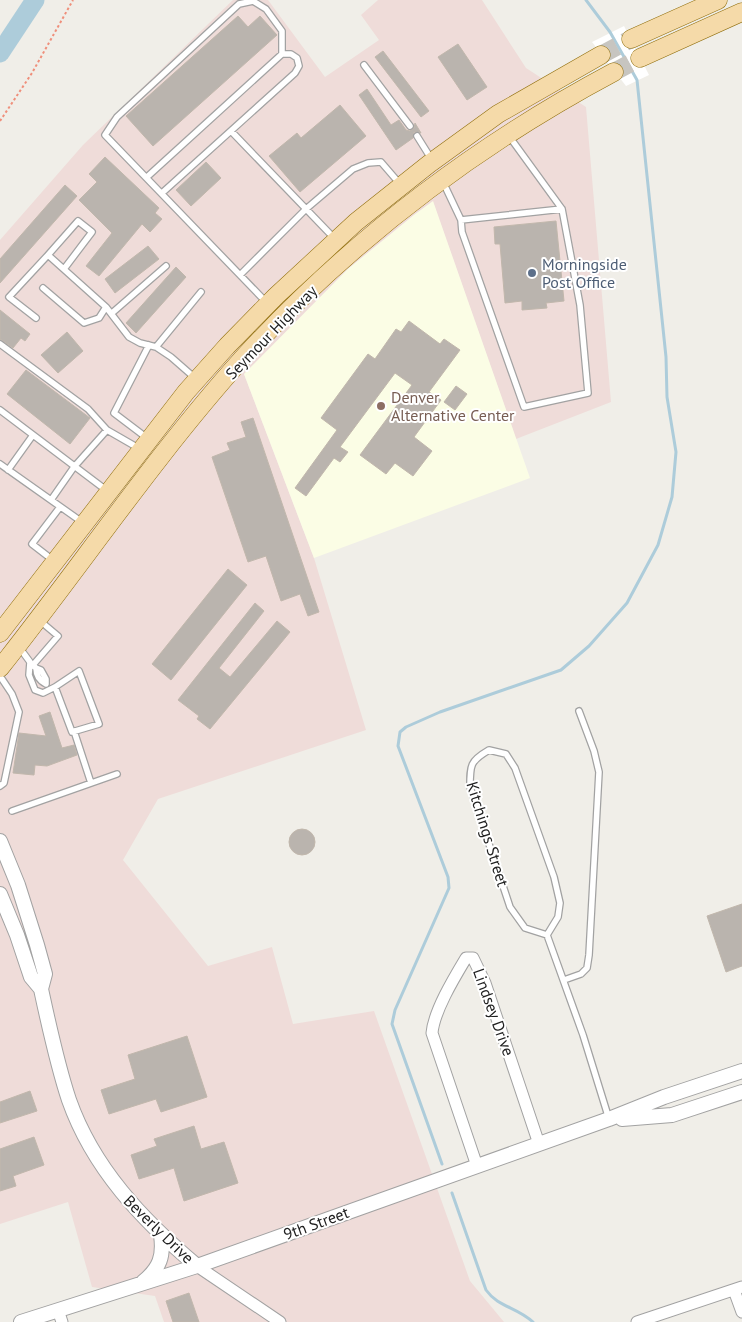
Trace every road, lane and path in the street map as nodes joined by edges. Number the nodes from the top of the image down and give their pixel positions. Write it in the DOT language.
graph roads {
  1 [pos="72,0"];
  2 [pos="717,0"];
  3 [pos="742,12"];
  4 [pos="722,21"];
  5 [pos="631,39"];
  6 [pos="282,54"];
  7 [pos="602,55"];
  8 [pos="640,58"];
  9 [pos="364,65"];
  10 [pos="614,72"];
  11 [pos="498,114"];
  12 [pos="0,121"];
  13 [pos="410,126"];
  14 [pos="231,131"];
  15 [pos="508,135"];
  16 [pos="417,136"];
  17 [pos="433,162"];
  18 [pos="147,177"];
  19 [pos="442,180"];
  20 [pos="401,186"];
  21 [pos="162,193"];
  22 [pos="306,209"];
  23 [pos="562,209"];
  24 [pos="461,220"];
  25 [pos="356,222"];
  26 [pos="371,236"];
  27 [pos="336,240"];
  28 [pos="48,255"];
  29 [pos="166,266"];
  30 [pos="64,269"];
  31 [pos="240,275"];
  32 [pos="43,288"];
  33 [pos="200,292"];
  34 [pos="268,304"];
  35 [pos="106,307"];
  36 [pos="112,313"];
  37 [pos="36,318"];
  38 [pos="236,336"];
  39 [pos="0,344"];
  40 [pos="148,345"];
  41 [pos="156,347"];
  42 [pos="251,350"];
  43 [pos="197,379"];
  44 [pos="0,410"];
  45 [pos="107,430"];
  46 [pos="33,435"];
  47 [pos="145,444"];
  48 [pos="74,466"];
  49 [pos="3,468"];
  50 [pos="125,470"];
  51 [pos="142,481"];
  52 [pos="108,492"];
  53 [pos="51,500"];
  54 [pos="60,506"];
  55 [pos="84,524"];
  56 [pos="55,561"];
  57 [pos="38,620"];
  58 [pos="12,634"];
  59 [pos="33,665"];
  60 [pos="1,677"];
  61 [pos="50,687"];
  62 [pos="578,711"];
  63 [pos="74,731"];
  64 [pos="118,774"];
  65 [pos="91,784"];
  66 [pos="0,786"];
  67 [pos="12,810"];
  68 [pos="2,850"];
  69 [pos="0,894"];
  70 [pos="547,934"];
  71 [pos="564,980"];
  72 [pos="41,989"];
  73 [pos="742,1071"];
  74 [pos="742,1092"];
  75 [pos="609,1119"];
  76 [pos="539,1144"];
  77 [pos="477,1166"];
  78 [pos="160,1235"];
  79 [pos="197,1266"];
  80 [pos="142,1284"];
  81 [pos="738,1288"];
  82 [pos="742,1312"];
  83 [pos="60,1316"];
  84 [pos="659,1319"];
  85 [pos="21,1322"];
  86 [pos="280,1322"];
  87 [pos="637,1322"];
  1 -- 12 [label="path"];
  2 -- 4 [label="main road"];
  2 -- 5 [label="main road"];
  3 -- 4 [label="main road"];
  4 -- 8 [label="main road"];
  6 -- 14 [label="lane"];
  6 -- 18 [label="lane"];
  6 -- 18 [label="lane"];
  7 -- 11 [label="main road, Seymour Highway"];
  9 -- 13 [label="lane"];
  10 -- 15 [label="main road, Seymour Highway"];
  11 -- 15 [label="main road"];
  11 -- 17 [label="main road, Seymour Highway"];
  14 -- 21 [label="lane"];
  14 -- 22 [label="lane"];
  15 -- 19 [label="main road, Seymour Highway"];
  15 -- 23 [label="lane"];
  16 -- 17 [label="lane"];
  17 -- 19 [label="main road"];
  17 -- 20 [label="main road, Seymour Highway"];
  18 -- 21 [label="lane"];
  19 -- 24 [label="lane"];
  19 -- 26 [label="main road, Seymour Highway"];
  20 -- 22 [label="lane"];
  20 -- 25 [label="main road, Seymour Highway"];
  21 -- 31 [label="lane"];
  22 -- 27 [label="lane"];
  22 -- 31 [label="lane"];
  23 -- 24 [label="lane"];
  23 -- 24 [label="lane"];
  25 -- 26 [label="main road"];
  25 -- 27 [label="main road, Seymour Highway"];
  26 -- 42 [label="main road, Seymour Highway"];
  27 -- 34 [label="main road, Seymour Highway"];
  28 -- 30 [label="lane"];
  28 -- 30 [label="lane"];
  28 -- 37 [label="lane"];
  29 -- 36 [label="lane"];
  30 -- 35 [label="lane"];
  31 -- 34 [label="lane"];
  32 -- 35 [label="lane"];
  33 -- 41 [label="lane"];
  34 -- 38 [label="main road, Seymour Highway"];
  35 -- 36 [label="lane"];
  36 -- 40 [label="lane"];
  38 -- 42 [label="main road"];
  38 -- 43 [label="main road, Seymour Highway"];
  39 -- 45 [label="lane"];
  40 -- 41 [label="lane"];
  40 -- 47 [label="lane"];
  41 -- 43 [label="lane"];
  42 -- 51 [label="main road, Seymour Highway"];
  43 -- 47 [label="main road, Seymour Highway"];
  44 -- 46 [label="lane"];
  45 -- 47 [label="lane"];
  45 -- 48 [label="lane"];
  46 -- 48 [label="lane"];
  46 -- 49 [label="lane"];
  47 -- 50 [label="main road, Seymour Highway"];
  48 -- 52 [label="lane"];
  48 -- 53 [label="lane"];
  49 -- 53 [label="lane"];
  50 -- 51 [label="main road"];
  50 -- 52 [label="main road, Seymour Highway"];
  51 -- 57 [label="main road, Seymour Highway"];
  52 -- 55 [label="main road, Seymour Highway"];
  53 -- 54 [label="lane"];
  54 -- 55 [label="lane"];
  54 -- 56 [label="lane"];
  55 -- 56 [label="main road, Seymour Highway"];
  56 -- 58 [label="main road, Seymour Highway"];
  57 -- 58 [label="main road, Seymour Highway"];
  57 -- 59 [label="lane"];
  58 -- 59 [label="lane"];
  58 -- 60 [label="main road, Seymour Highway"];
  59 -- 61 [label="lane"];
  59 -- 61 [label="lane"];
  60 -- 66 [label="lane"];
  61 -- 63 [label="lane"];
  61 -- 63 [label="lane"];
  62 -- 71 [label="lane"];
  63 -- 65 [label="lane"];
  64 -- 65 [label="lane"];
  65 -- 67 [label="lane"];
  68 -- 72 [label="street, Beverly Drive"];
  69 -- 72 [label="street, Beverly Drive"];
  70 -- 70 [label="lane, Kitchings Street"];
  70 -- 71 [label="lane"];
  71 -- 75 [label="lane"];
  72 -- 78 [label="street, Beverly Drive"];
  73 -- 75 [label="street, 9th Street"];
  74 -- 75 [label="street, 9th Street"];
  75 -- 76 [label="street, 9th Street"];
  76 -- 77 [label="street, 9th Street"];
  76 -- 77 [label="street, Lindsey Drive"];
  77 -- 79 [label="street, 9th Street"];
  78 -- 79 [label="street, Beverly Drive"];
  78 -- 80 [label="street"];
  79 -- 80 [label="street, 9th Street"];
  79 -- 86 [label="street, Beverly Drive"];
  80 -- 83 [label="street, 9th Street"];
  81 -- 82 [label="street"];
  81 -- 84 [label="street"];
  83 -- 85 [label="street, 9th Street"];
  84 -- 87 [label="street"];
}
